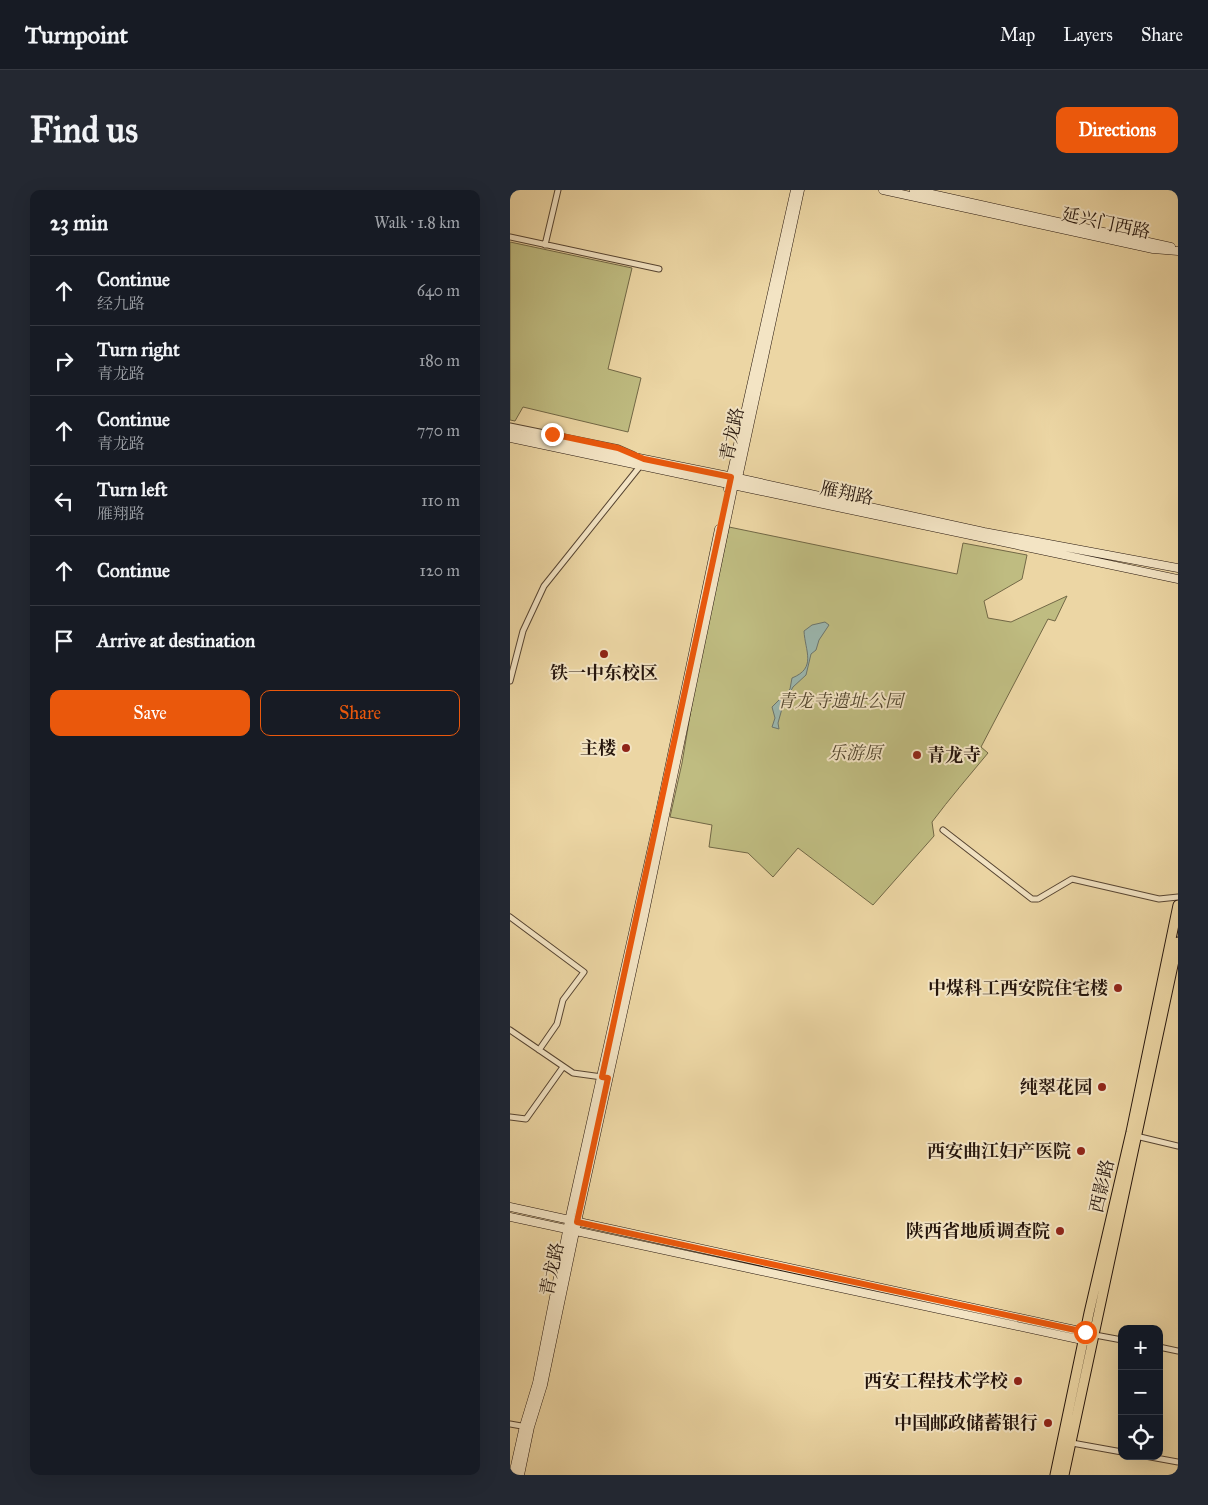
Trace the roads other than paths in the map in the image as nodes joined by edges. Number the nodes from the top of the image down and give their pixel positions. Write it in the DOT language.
graph roads {
  1 [pos="558,190"];
  2 [pos="795,190"];
  3 [pos="800,190"];
  4 [pos="882,190"];
  5 [pos="914,190"];
  6 [pos="510,237"];
  7 [pos="545,245"];
  8 [pos="1178,250"];
  9 [pos="659,269"];
  10 [pos="510,426"];
  11 [pos="510,432"];
  12 [pos="510,438"];
  13 [pos="642,462"];
  14 [pos="733,481"];
  15 [pos="1178,568"];
  16 [pos="1178,579"];
  17 [pos="510,681"];
  18 [pos="943,830"];
  19 [pos="1178,897"];
  20 [pos="1178,904"];
  21 [pos="510,917"];
  22 [pos="1178,945"];
  23 [pos="510,1030"];
  24 [pos="539,1050"];
  25 [pos="563,1067"];
  26 [pos="605,1078"];
  27 [pos="510,1117"];
  28 [pos="1133,1136"];
  29 [pos="1178,1146"];
  30 [pos="510,1207"];
  31 [pos="510,1217"];
  32 [pos="572,1226"];
  33 [pos="1084,1336"];
  34 [pos="1094,1339"];
  35 [pos="1118,1340"];
  36 [pos="1163,1349"];
  37 [pos="1178,1351"];
  38 [pos="510,1424"];
  39 [pos="527,1427"];
  40 [pos="1072,1443"];
  41 [pos="1118,1451"];
  42 [pos="1163,1459"];
  43 [pos="1178,1462"];
  44 [pos="513,1475"];
  45 [pos="520,1475"];
  46 [pos="1054,1475"];
  47 [pos="1064,1475"];
  1 -- 7 [label="street"];
  2 -- 14 [label="street, 青龙路"];
  3 -- 14 [label="street, 青龙路"];
  4 -- 8 [label="street, 延兴门西路"];
  5 -- 8 [label="street, 延兴门西路"];
  6 -- 7 [label="street"];
  7 -- 9 [label="street"];
  10 -- 13 [label="street"];
  11 -- 13 [label="street, 雁翔路"];
  12 -- 13 [label="street, 雁翔路"];
  13 -- 14 [label="street, 雁翔路"];
  13 -- 17 [label="street"];
  14 -- 15 [label="street, 雁翔路"];
  14 -- 16 [label="street, 雁翔路"];
  14 -- 26 [label="street, 青龙路"];
  18 -- 19 [label="street"];
  20 -- 28 [label="main road, 西影路"];
  21 -- 24 [label="street"];
  22 -- 28 [label="main road, 西影路"];
  23 -- 24 [label="street"];
  24 -- 25 [label="street"];
  25 -- 26 [label="street"];
  25 -- 27 [label="street"];
  26 -- 32 [label="street, 青龙路"];
  28 -- 29 [label="street"];
  28 -- 33 [label="main road, 西影路"];
  28 -- 34 [label="main road, 西影路"];
  30 -- 32 [label="street"];
  31 -- 32 [label="street"];
  32 -- 33 [label="street"];
  32 -- 39 [label="street, 青龙路"];
  33 -- 34 [label="street"];
  33 -- 46 [label="main road, 西影路"];
  34 -- 35 [label="street"];
  34 -- 40 [label="main road, 西影路"];
  36 -- 37 [label="street"];
  38 -- 39 [label="street"];
  39 -- 44 [label="street, 青龙路"];
  39 -- 45 [label="street, 青龙路"];
  40 -- 41 [label="street"];
  40 -- 47 [label="main road, 西影路"];
  42 -- 43 [label="street"];
}
